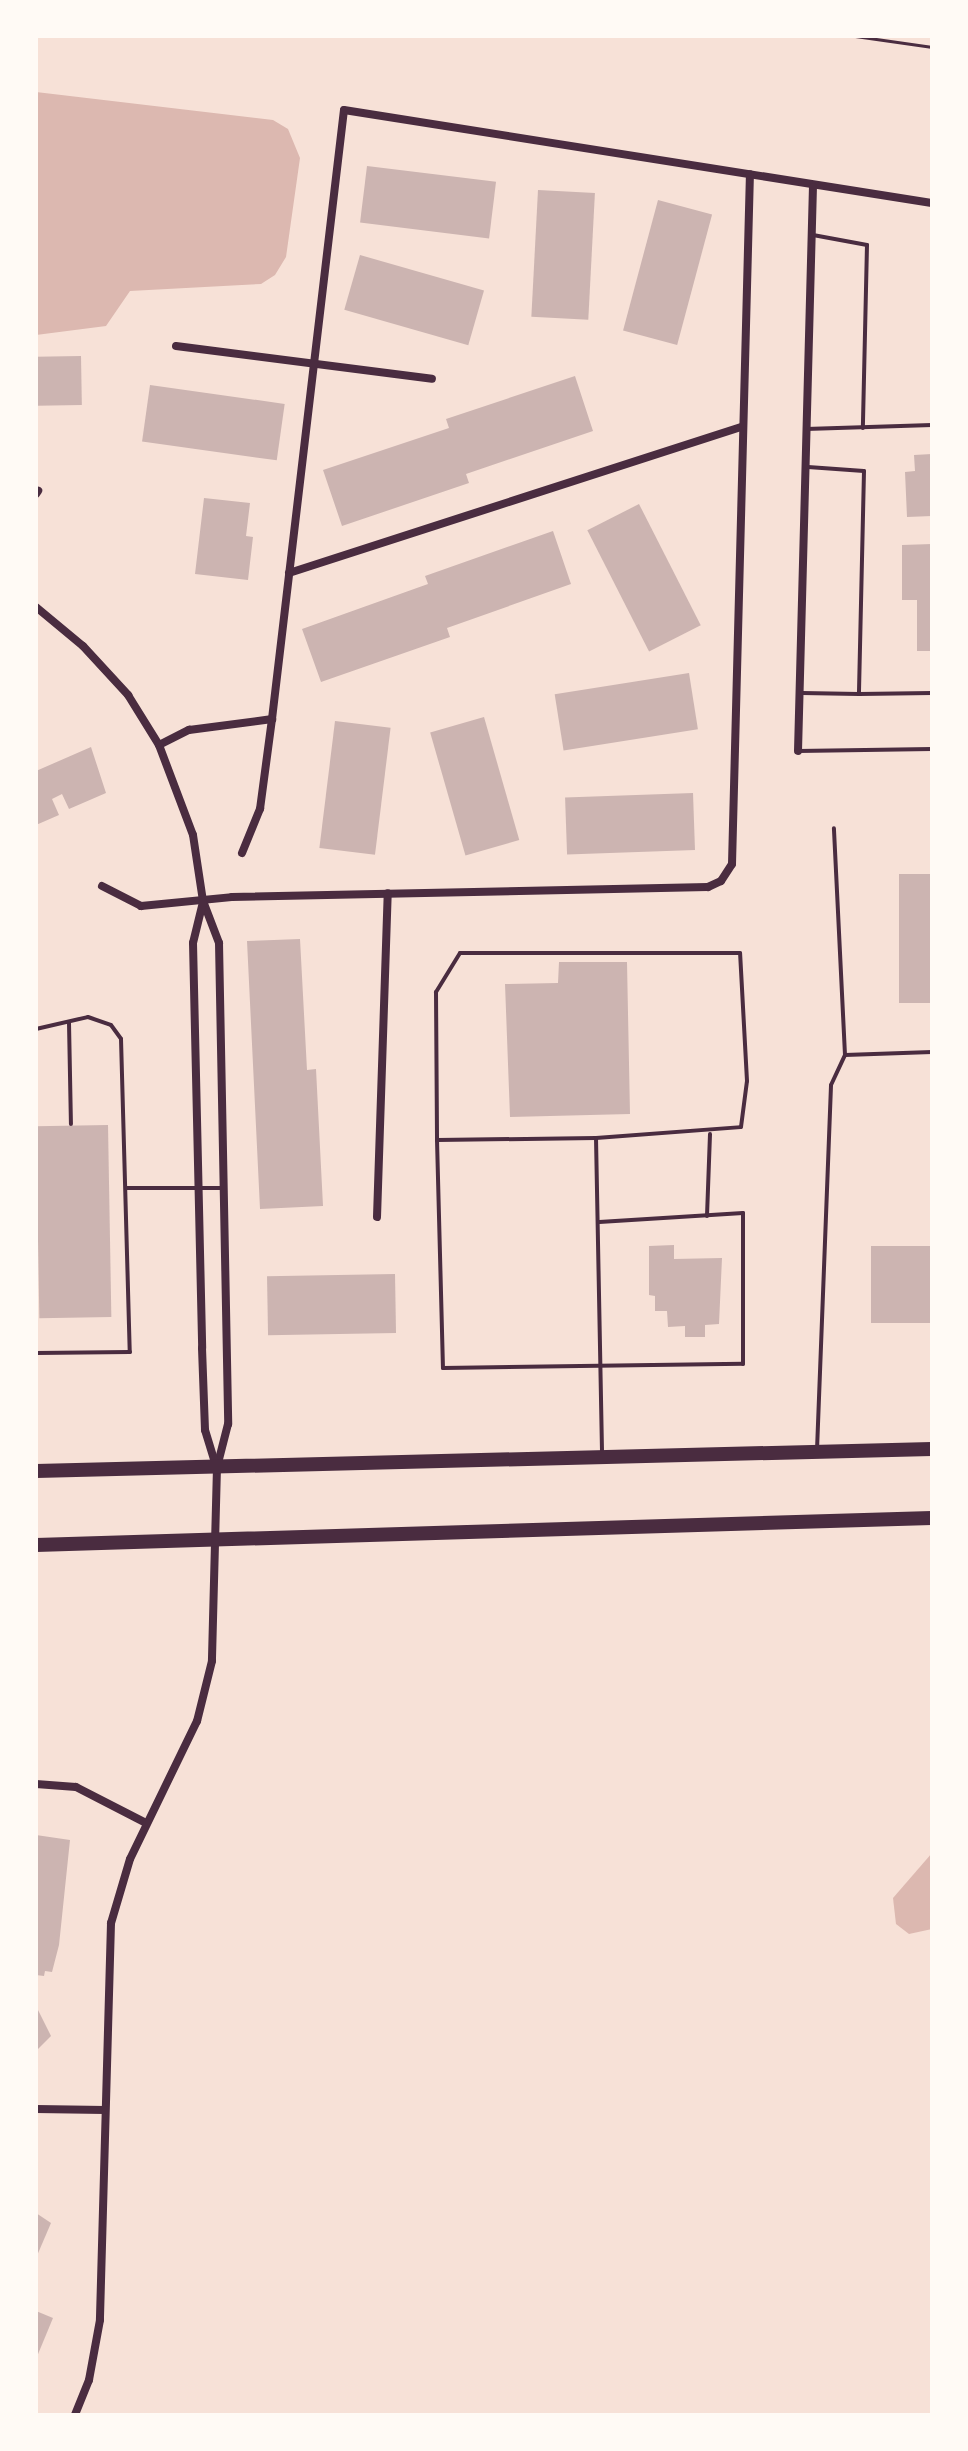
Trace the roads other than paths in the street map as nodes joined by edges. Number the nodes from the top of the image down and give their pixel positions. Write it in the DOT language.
graph roads {
  1 [pos="750,174"];
  2 [pos="813,187"];
  3 [pos="932,203"];
  4 [pos="812,234"];
  5 [pos="176,346"];
  6 [pos="315,363"];
  7 [pos="432,379"];
  8 [pos="932,425"];
  9 [pos="741,427"];
  10 [pos="863,428"];
  11 [pos="806,429"];
  12 [pos="805,467"];
  13 [pos="289,573"];
  14 [pos="36,607"];
  15 [pos="799,693"];
  16 [pos="932,693"];
  17 [pos="859,694"];
  18 [pos="272,719"];
  19 [pos="159,745"];
  20 [pos="932,749"];
  21 [pos="798,751"];
  22 [pos="834,828"];
  23 [pos="242,853"];
  24 [pos="102,886"];
  25 [pos="388,893"];
  26 [pos="203,901"];
  27 [pos="69,1023"];
  28 [pos="36,1029"];
  29 [pos="932,1052"];
  30 [pos="845,1055"];
  31 [pos="71,1124"];
  32 [pos="710,1133"];
  33 [pos="596,1138"];
  34 [pos="437,1140"];
  35 [pos="126,1188"];
  36 [pos="199,1188"];
  37 [pos="224,1188"];
  38 [pos="707,1216"];
  39 [pos="377,1217"];
  40 [pos="599,1222"];
  41 [pos="36,1353"];
  42 [pos="602,1367"];
  43 [pos="932,1449"];
  44 [pos="817,1452"];
  45 [pos="602,1458"];
  46 [pos="217,1467"];
  47 [pos="36,1471"];
  48 [pos="932,1518"];
  49 [pos="215,1539"];
  50 [pos="36,1545"];
  51 [pos="36,1784"];
  52 [pos="146,1823"];
  53 [pos="36,2109"];
  54 [pos="105,2110"];
  55 [pos="75,2415"];
  1 -- 2 [label="street"];
  1 -- 6 [label="street"];
  1 -- 9 [label="street"];
  2 -- 3 [label="street"];
  2 -- 4 [label="street"];
  4 -- 10 [label="lane"];
  4 -- 11 [label="street"];
  5 -- 6 [label="street"];
  6 -- 7 [label="street"];
  6 -- 13 [label="street"];
  8 -- 10 [label="lane"];
  9 -- 13 [label="street"];
  9 -- 25 [label="street"];
  10 -- 11 [label="lane"];
  11 -- 12 [label="street"];
  12 -- 15 [label="street"];
  12 -- 17 [label="lane"];
  13 -- 18 [label="street"];
  14 -- 19 [label="street"];
  15 -- 17 [label="lane"];
  15 -- 21 [label="street"];
  16 -- 17 [label="lane"];
  18 -- 19 [label="street"];
  18 -- 23 [label="street"];
  19 -- 26 [label="street"];
  20 -- 21 [label="lane"];
  22 -- 30 [label="lane"];
  24 -- 26 [label="street"];
  25 -- 26 [label="street"];
  25 -- 39 [label="street"];
  26 -- 36 [label="street"];
  26 -- 37 [label="street"];
  27 -- 28 [label="lane"];
  27 -- 31 [label="lane"];
  27 -- 35 [label="lane"];
  29 -- 30 [label="lane"];
  30 -- 44 [label="lane"];
  32 -- 33 [label="lane"];
  32 -- 34 [label="lane"];
  32 -- 38 [label="lane"];
  33 -- 34 [label="lane"];
  33 -- 40 [label="lane"];
  34 -- 42 [label="lane"];
  35 -- 36 [label="lane"];
  35 -- 41 [label="lane"];
  36 -- 37 [label="lane"];
  36 -- 46 [label="street"];
  37 -- 46 [label="street"];
  38 -- 40 [label="lane"];
  38 -- 42 [label="lane"];
  40 -- 42 [label="lane"];
  42 -- 45 [label="lane"];
  43 -- 44 [label="main road"];
  44 -- 45 [label="main road"];
  45 -- 46 [label="main road"];
  46 -- 47 [label="main road"];
  46 -- 49 [label="street"];
  48 -- 49 [label="main road"];
  49 -- 50 [label="main road"];
  49 -- 52 [label="street"];
  51 -- 52 [label="street"];
  52 -- 54 [label="street"];
  53 -- 54 [label="street"];
  54 -- 55 [label="street"];
}
